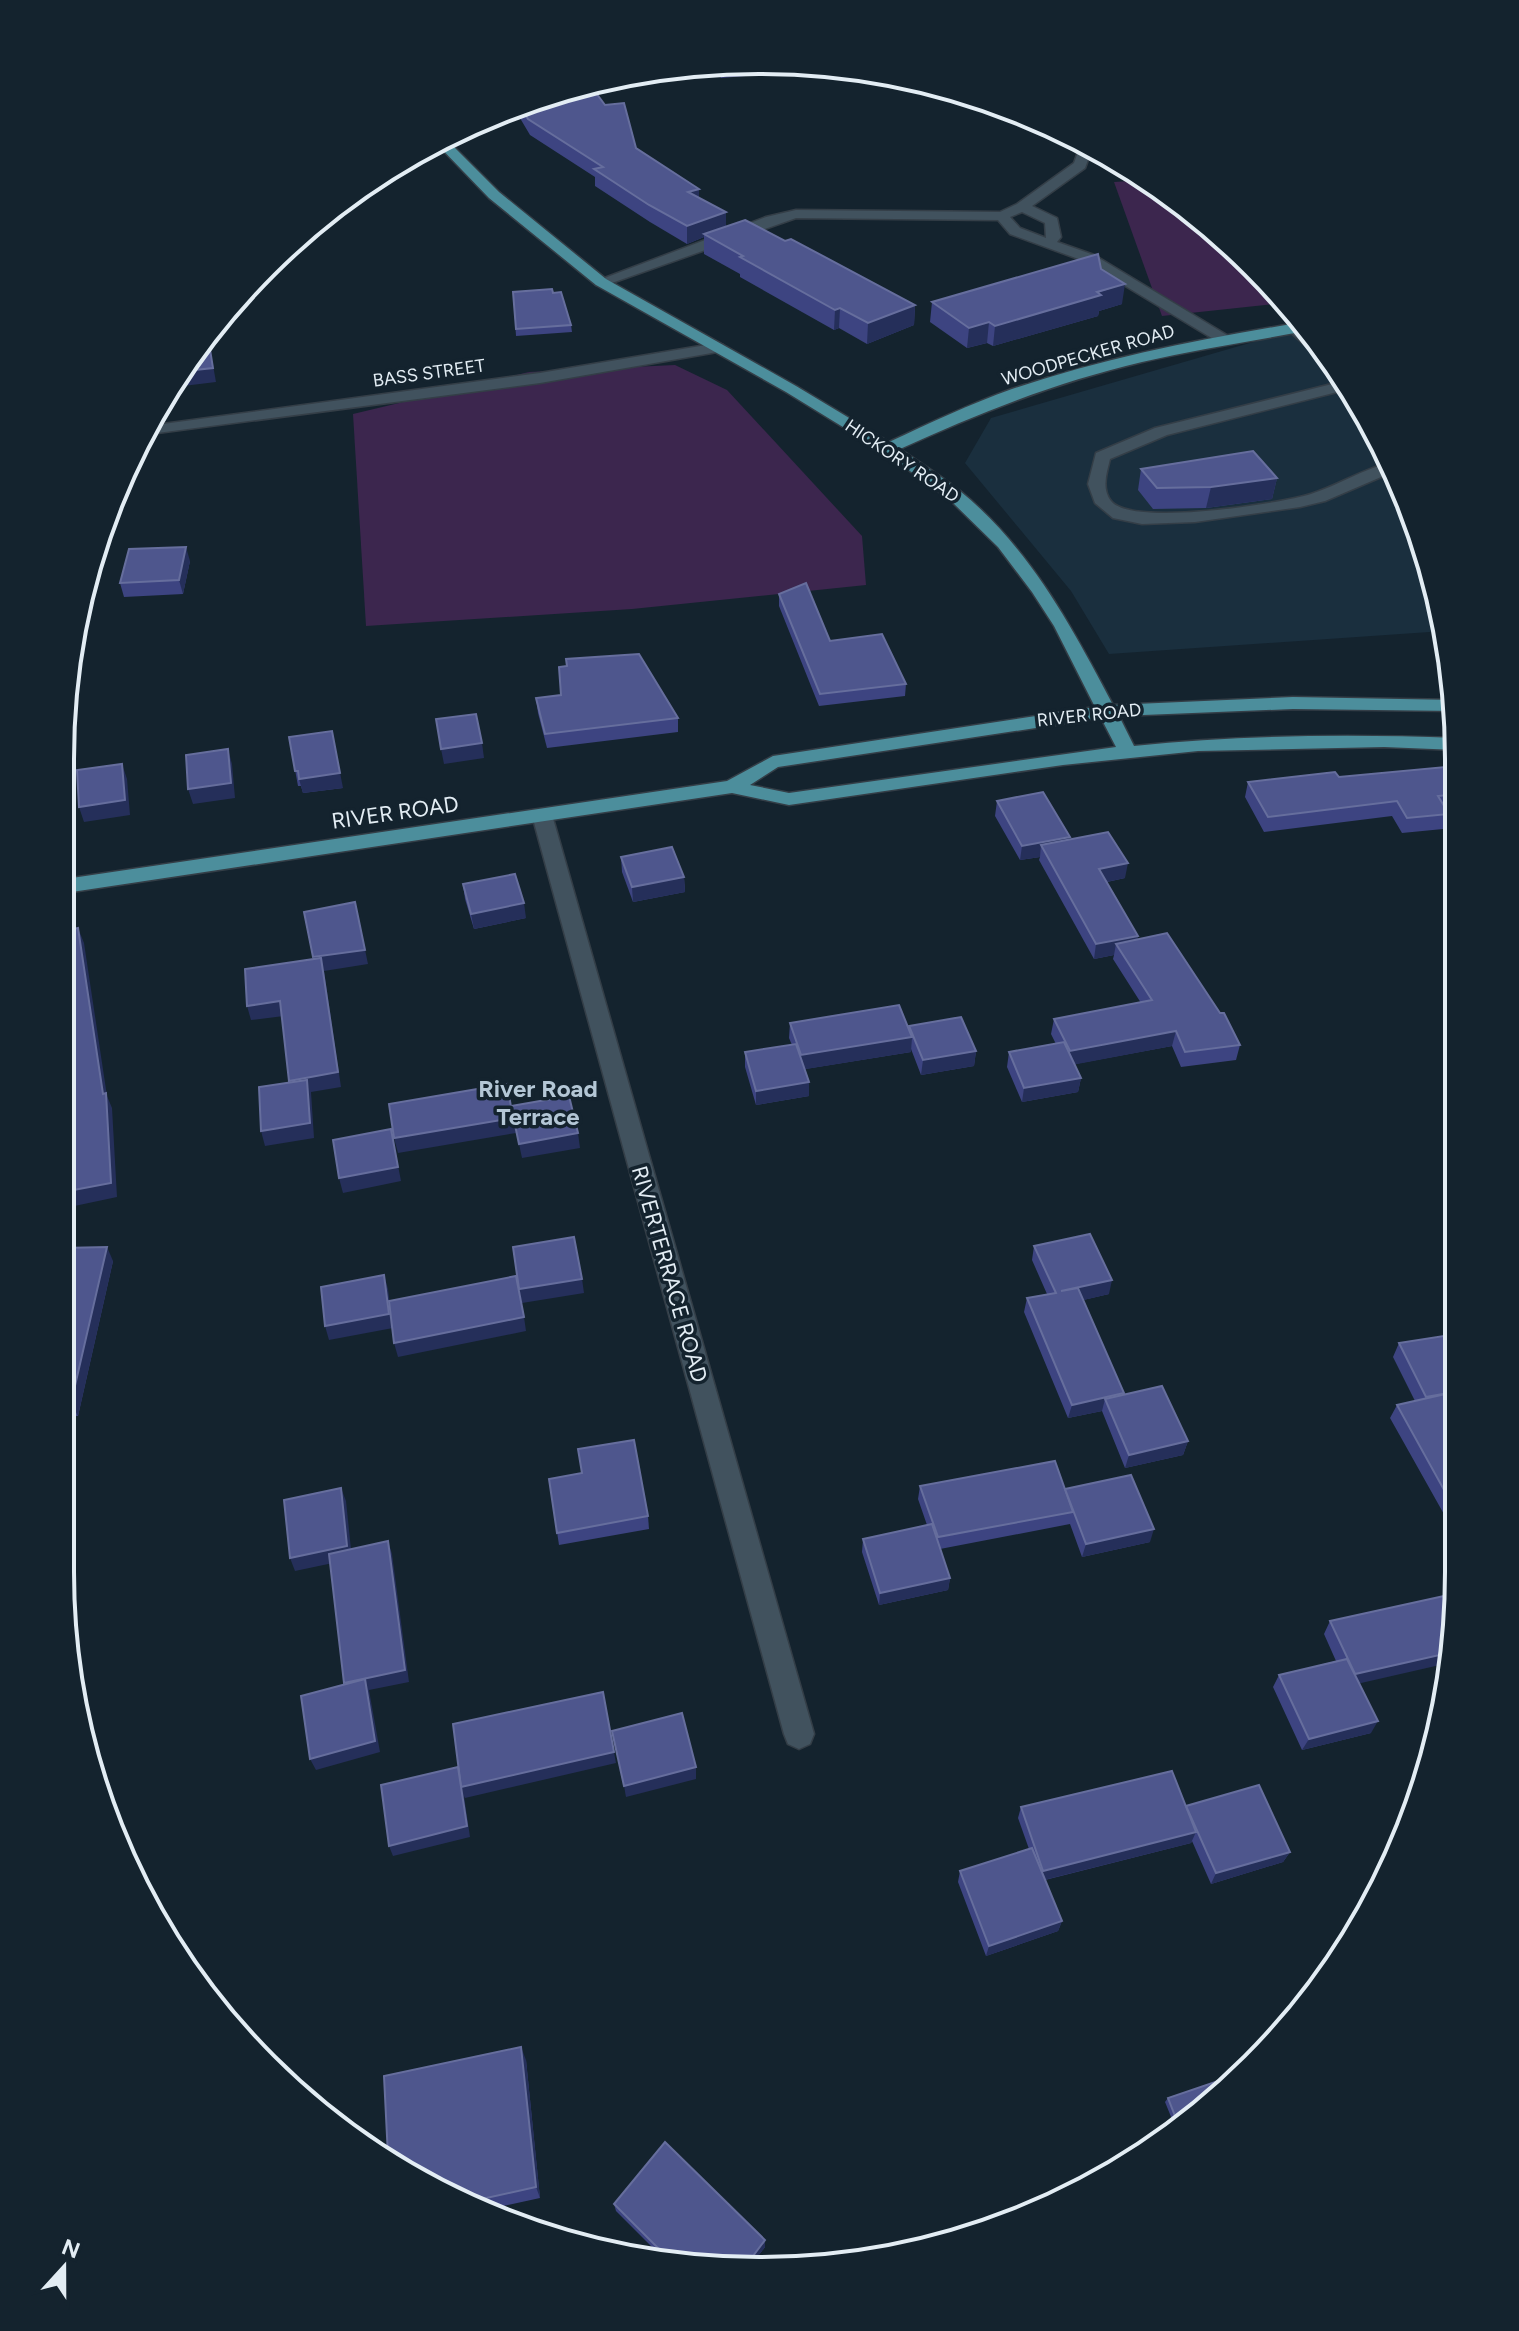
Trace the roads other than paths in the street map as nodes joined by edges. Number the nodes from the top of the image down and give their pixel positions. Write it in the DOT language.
graph roads {
  1 [pos="449,149"];
  2 [pos="1083,156"];
  3 [pos="1022,207"];
  4 [pos="1002,216"];
  5 [pos="1050,242"];
  6 [pos="601,282"];
  7 [pos="1292,329"];
  8 [pos="1225,340"];
  9 [pos="718,348"];
  10 [pos="1335,389"];
  11 [pos="160,429"];
  12 [pos="888,448"];
  13 [pos="1380,470"];
  14 [pos="1443,706"];
  15 [pos="1107,711"];
  16 [pos="1445,743"];
  17 [pos="1128,752"];
  18 [pos="732,787"];
  19 [pos="542,815"];
  20 [pos="74,885"];
  21 [pos="799,1734"];
  1 -- 6 [label="main road"];
  2 -- 3 [label="street"];
  3 -- 4 [label="street"];
  3 -- 5 [label="street"];
  4 -- 5 [label="street"];
  4 -- 6 [label="street"];
  5 -- 8 [label="street"];
  6 -- 9 [label="main road"];
  7 -- 8 [label="main road, WOODPECKER ROAD"];
  8 -- 12 [label="main road, WOODPECKER ROAD"];
  9 -- 11 [label="street, BASS STREET"];
  9 -- 12 [label="main road, HICKORY ROAD"];
  10 -- 13 [label="street"];
  12 -- 15 [label="main road, HICKORY ROAD"];
  14 -- 15 [label="main road, RIVER ROAD"];
  15 -- 17 [label="main road, HICKORY ROAD"];
  15 -- 18 [label="main road, RIVER ROAD"];
  16 -- 17 [label="main road, RIVER ROAD"];
  17 -- 18 [label="main road, RIVER ROAD"];
  18 -- 19 [label="main road, RIVER ROAD"];
  19 -- 20 [label="main road, RIVER ROAD"];
  19 -- 21 [label="street, RIVERTERRACE ROAD"];
}
